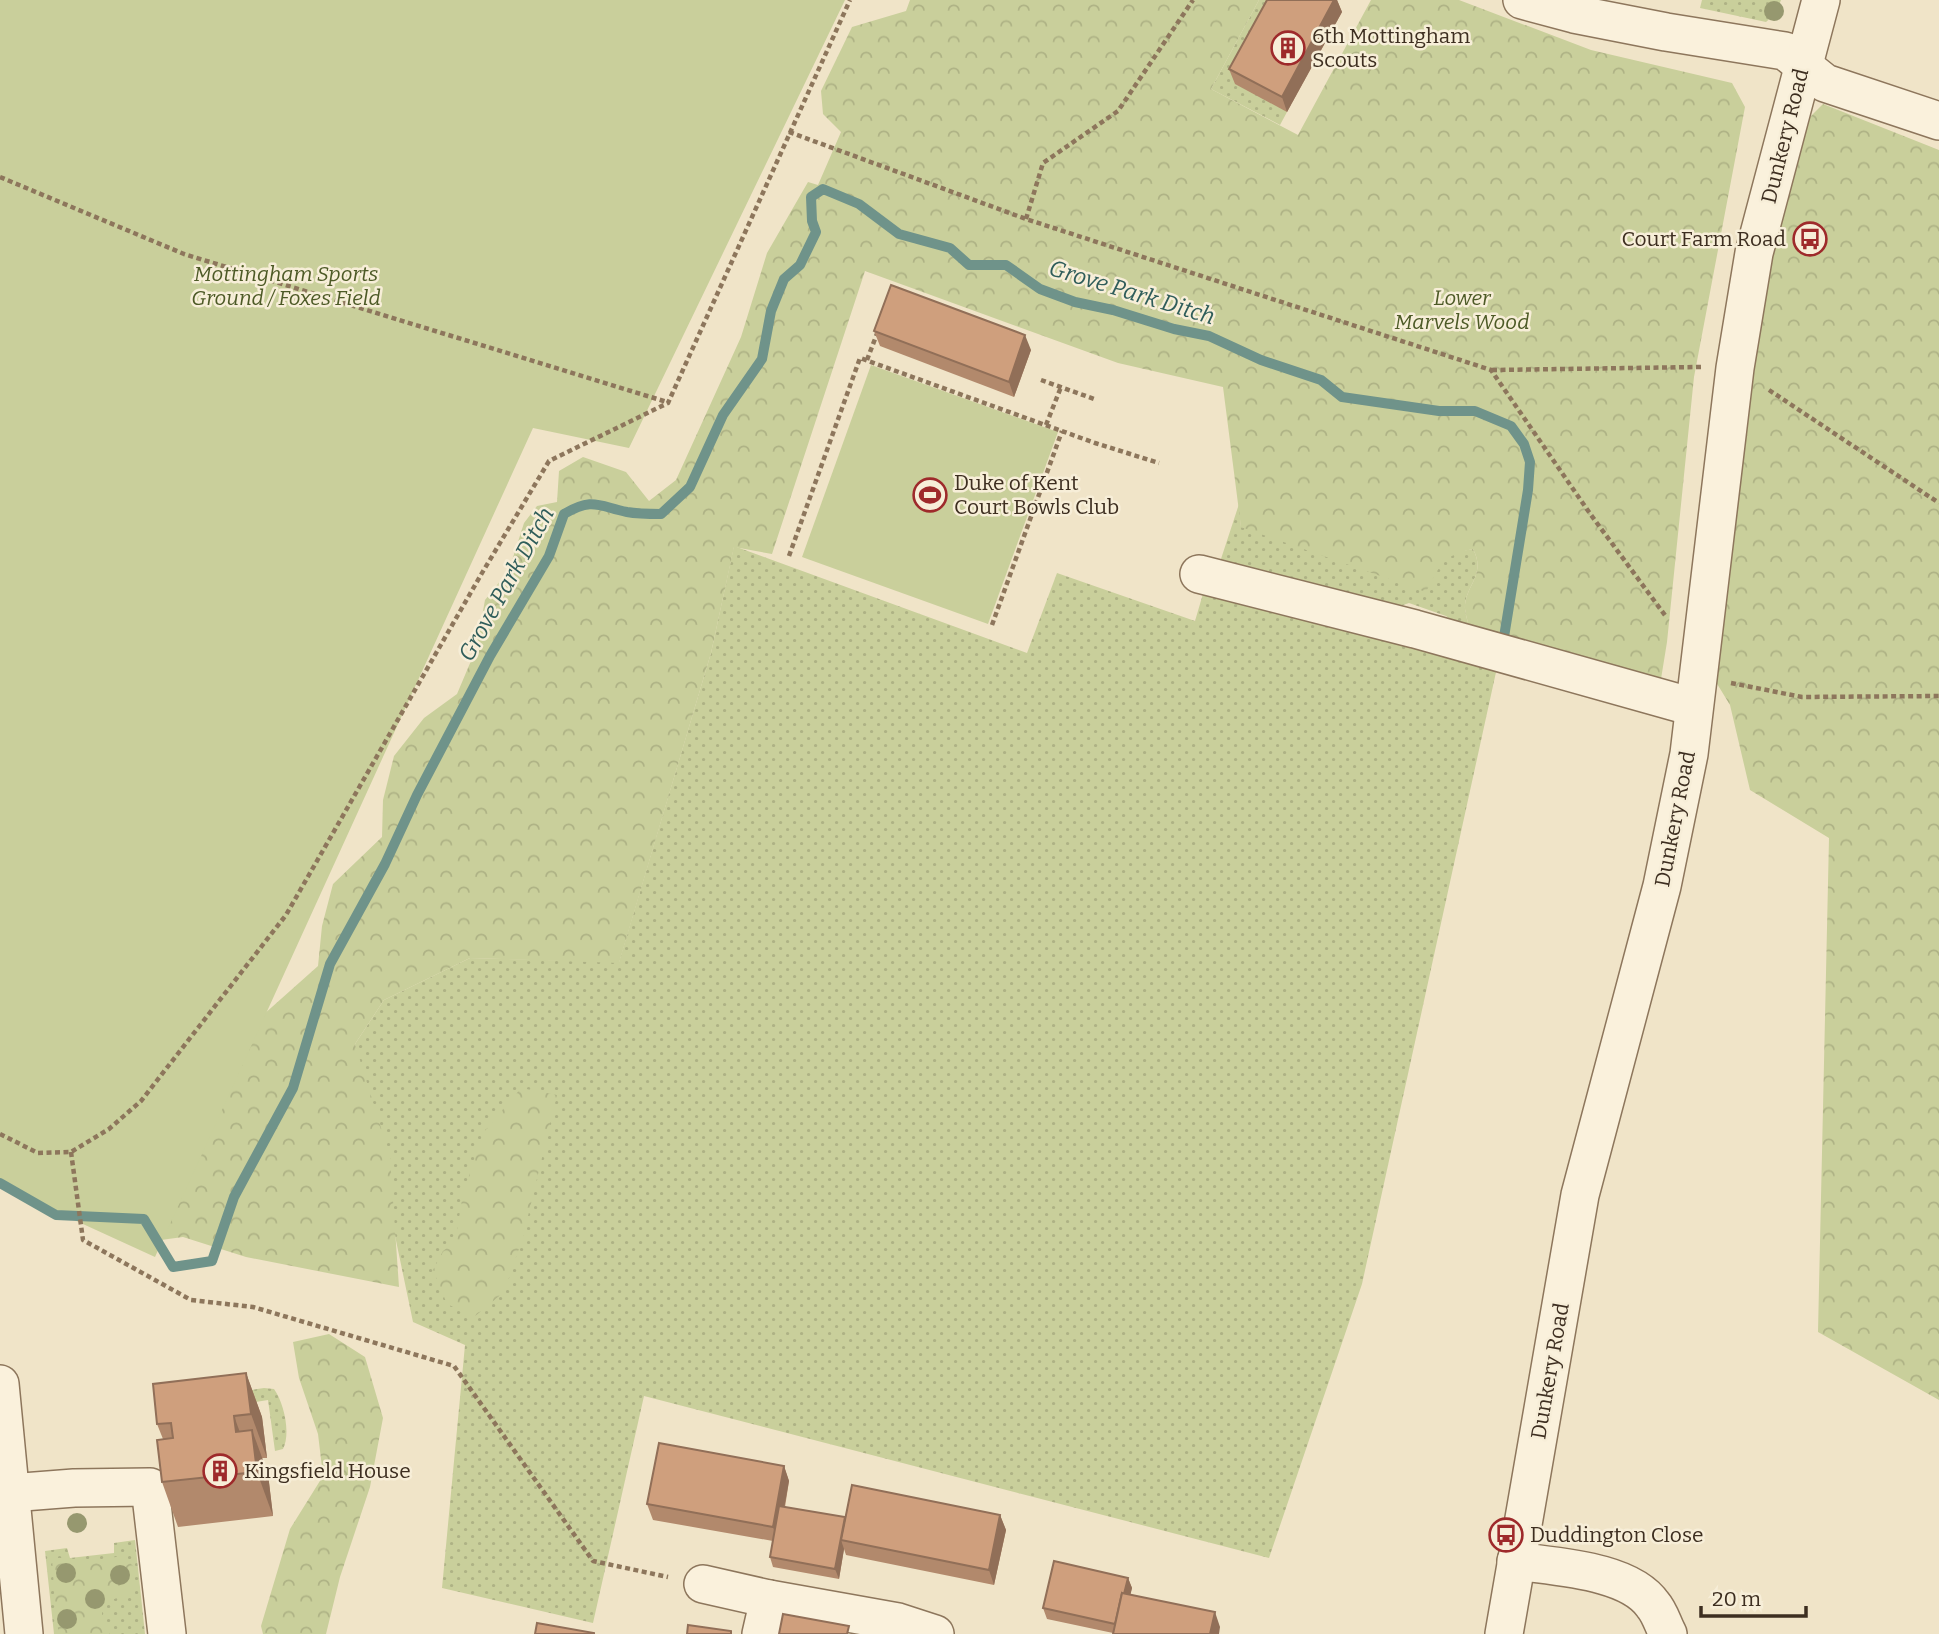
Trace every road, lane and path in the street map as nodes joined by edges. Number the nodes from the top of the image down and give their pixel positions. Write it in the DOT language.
graph roads {
  1 [pos="850,0"];
  2 [pos="1193,0"];
  3 [pos="1521,0"];
  4 [pos="1821,0"];
  5 [pos="1803,64"];
  6 [pos="1939,121"];
  7 [pos="789,132"];
  8 [pos="0,177"];
  9 [pos="1026,219"];
  10 [pos="879,326"];
  11 [pos="867,360"];
  12 [pos="1735,368"];
  13 [pos="1491,370"];
  14 [pos="1041,380"];
  15 [pos="1061,387"];
  16 [pos="1097,400"];
  17 [pos="668,402"];
  18 [pos="1046,425"];
  19 [pos="1062,431"];
  20 [pos="1159,463"];
  21 [pos="1939,503"];
  22 [pos="789,555"];
  23 [pos="1199,574"];
  24 [pos="1671,623"];
  25 [pos="992,625"];
  26 [pos="1696,691"];
  27 [pos="1939,696"];
  28 [pos="0,1134"];
  29 [pos="71,1152"];
  30 [pos="0,1384"];
  31 [pos="6,1474"];
  32 [pos="1516,1561"];
  33 [pos="703,1584"];
  34 [pos="769,1599"];
  35 [pos="897,1628"];
  36 [pos="24,1634"];
  37 [pos="167,1634"];
  38 [pos="761,1634"];
  39 [pos="935,1634"];
  40 [pos="1504,1634"];
  41 [pos="1668,1634"];
  1 -- 7 [label="path"];
  2 -- 9 [label="path"];
  3 -- 5 [label="street"];
  4 -- 5 [label="street, Dunkery Road"];
  5 -- 6 [label="street"];
  5 -- 12 [label="street, Dunkery Road"];
  7 -- 9 [label="path"];
  7 -- 17 [label="path"];
  8 -- 17 [label="path"];
  9 -- 13 [label="path"];
  10 -- 11 [label="path"];
  11 -- 18 [label="path"];
  11 -- 22 [label="path"];
  12 -- 13 [label="path"];
  12 -- 21 [label="path"];
  12 -- 26 [label="street, Dunkery Road"];
  13 -- 24 [label="path"];
  14 -- 15 [label="path"];
  15 -- 16 [label="path"];
  15 -- 18 [label="path"];
  17 -- 29 [label="path"];
  18 -- 19 [label="path"];
  19 -- 20 [label="path"];
  19 -- 25 [label="path"];
  23 -- 26 [label="street"];
  26 -- 27 [label="path"];
  26 -- 32 [label="street, Dunkery Road"];
  28 -- 29 [label="path"];
  29 -- 33 [label="path"];
  30 -- 31 [label="street"];
  31 -- 36 [label="street"];
  31 -- 37 [label="street"];
  32 -- 40 [label="street, Dunkery Road"];
  32 -- 41 [label="street"];
  33 -- 34 [label="street"];
  34 -- 35 [label="street"];
  34 -- 38 [label="street"];
  35 -- 39 [label="street"];
}
